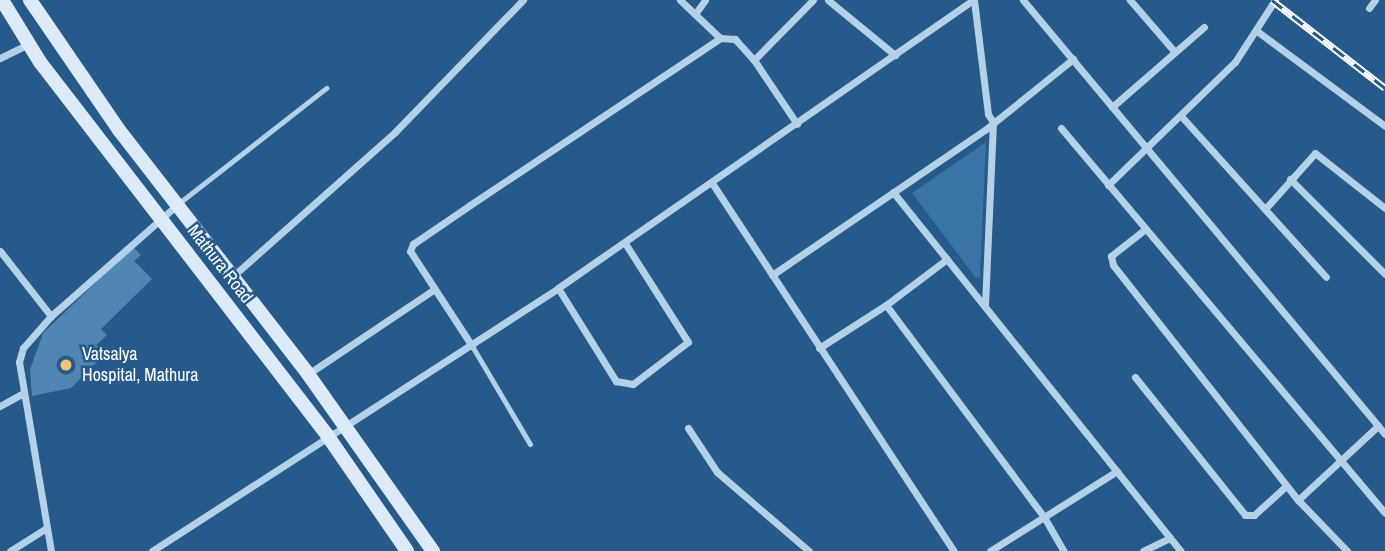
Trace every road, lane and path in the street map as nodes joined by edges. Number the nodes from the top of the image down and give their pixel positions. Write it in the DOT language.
graph roads {
  1 [pos="2,0"];
  2 [pos="30,0"];
  3 [pos="523,0"];
  4 [pos="680,0"];
  5 [pos="705,0"];
  6 [pos="813,0"];
  7 [pos="828,0"];
  8 [pos="973,0"];
  9 [pos="1023,0"];
  10 [pos="1130,0"];
  11 [pos="1275,0"];
  12 [pos="1375,0"];
  13 [pos="1369,8"];
  14 [pos="695,13"];
  15 [pos="1204,27"];
  16 [pos="1257,31"];
  17 [pos="720,38"];
  18 [pos="29,44"];
  19 [pos="1174,51"];
  20 [pos="895,55"];
  21 [pos="0,58"];
  22 [pos="1073,59"];
  23 [pos="754,60"];
  24 [pos="326,88"];
  25 [pos="1112,107"];
  26 [pos="1182,117"];
  27 [pos="993,122"];
  28 [pos="797,124"];
  29 [pos="1385,126"];
  30 [pos="1061,128"];
  31 [pos="1147,149"];
  32 [pos="1290,179"];
  33 [pos="712,183"];
  34 [pos="1108,186"];
  35 [pos="894,192"];
  36 [pos="179,203"];
  37 [pos="1385,208"];
  38 [pos="1265,209"];
  39 [pos="161,219"];
  40 [pos="1144,230"];
  41 [pos="625,243"];
  42 [pos="0,251"];
  43 [pos="947,260"];
  44 [pos="1385,274"];
  45 [pos="772,275"];
  46 [pos="233,276"];
  47 [pos="1326,277"];
  48 [pos="558,288"];
  49 [pos="433,290"];
  50 [pos="886,305"];
  51 [pos="985,306"];
  52 [pos="51,316"];
  53 [pos="472,345"];
  54 [pos="819,348"];
  55 [pos="308,374"];
  56 [pos="1135,377"];
  57 [pos="23,393"];
  58 [pos="0,406"];
  59 [pos="345,424"];
  60 [pos="1378,426"];
  61 [pos="688,428"];
  62 [pos="1385,434"];
  63 [pos="327,436"];
  64 [pos="530,444"];
  65 [pos="1339,462"];
  66 [pos="1117,471"];
  67 [pos="1286,485"];
  68 [pos="1298,500"];
  69 [pos="1385,513"];
  70 [pos="1044,517"];
  71 [pos="45,529"];
  72 [pos="1170,538"];
  73 [pos="10,551"];
  74 [pos="51,551"];
  75 [pos="152,551"];
  76 [pos="407,551"];
  77 [pos="433,551"];
  78 [pos="809,551"];
  79 [pos="954,551"];
  80 [pos="990,551"];
  81 [pos="1064,551"];
  82 [pos="1143,551"];
  83 [pos="1181,551"];
  84 [pos="1346,551"];
  1 -- 18 [label="main road, Mathura Road"];
  2 -- 36 [label="main road, Mathura Road"];
  3 -- 46 [label="street"];
  4 -- 14 [label="street"];
  5 -- 14 [label="street"];
  6 -- 23 [label="street"];
  7 -- 20 [label="street"];
  8 -- 20 [label="street"];
  8 -- 27 [label="street"];
  9 -- 22 [label="street"];
  10 -- 19 [label="street"];
  11 -- 16 [label="street"];
  12 -- 13 [label="street"];
  14 -- 17 [label="street"];
  15 -- 19 [label="street"];
  16 -- 26 [label="street"];
  16 -- 29 [label="street"];
  17 -- 23 [label="street"];
  17 -- 49 [label="street"];
  18 -- 21 [label="street"];
  18 -- 39 [label="main road, Mathura Road"];
  19 -- 25 [label="street"];
  20 -- 28 [label="street"];
  22 -- 25 [label="street"];
  22 -- 27 [label="street"];
  23 -- 28 [label="street"];
  24 -- 36 [label="lane"];
  25 -- 31 [label="street"];
  26 -- 31 [label="street"];
  26 -- 38 [label="street"];
  27 -- 35 [label="street"];
  27 -- 51 [label="street"];
  28 -- 33 [label="street"];
  30 -- 34 [label="street"];
  31 -- 34 [label="street"];
  31 -- 60 [label="street"];
  32 -- 37 [label="street"];
  32 -- 38 [label="street"];
  32 -- 44 [label="street"];
  33 -- 41 [label="street"];
  33 -- 45 [label="street"];
  34 -- 40 [label="street"];
  35 -- 43 [label="street"];
  35 -- 45 [label="street"];
  36 -- 39 [label="street"];
  36 -- 46 [label="main road, Mathura Road"];
  38 -- 47 [label="street"];
  39 -- 52 [label="street"];
  39 -- 63 [label="main road, Mathura Road"];
  40 -- 65 [label="street"];
  40 -- 67 [label="street"];
  41 -- 48 [label="street"];
  41 -- 48 [label="street"];
  42 -- 52 [label="street"];
  43 -- 50 [label="street"];
  43 -- 51 [label="street"];
  45 -- 54 [label="street"];
  46 -- 55 [label="main road, Mathura Road"];
  48 -- 53 [label="street"];
  49 -- 53 [label="street"];
  49 -- 55 [label="street"];
  50 -- 54 [label="street"];
  50 -- 70 [label="street"];
  51 -- 66 [label="street"];
  52 -- 57 [label="street"];
  53 -- 59 [label="street"];
  53 -- 64 [label="lane"];
  54 -- 79 [label="street"];
  55 -- 59 [label="main road, Mathura Road"];
  56 -- 67 [label="street"];
  57 -- 58 [label="street"];
  57 -- 71 [label="street"];
  59 -- 63 [label="street"];
  59 -- 77 [label="main road, Mathura Road"];
  60 -- 62 [label="street"];
  60 -- 65 [label="street"];
  61 -- 78 [label="street"];
  63 -- 75 [label="street"];
  63 -- 76 [label="main road, Mathura Road"];
  65 -- 68 [label="street"];
  65 -- 69 [label="street"];
  66 -- 70 [label="street"];
  66 -- 72 [label="street"];
  67 -- 68 [label="street"];
  68 -- 84 [label="street"];
  70 -- 80 [label="street"];
  70 -- 81 [label="street"];
  71 -- 73 [label="street"];
  71 -- 74 [label="street"];
  72 -- 82 [label="street"];
  72 -- 83 [label="street"];
}
